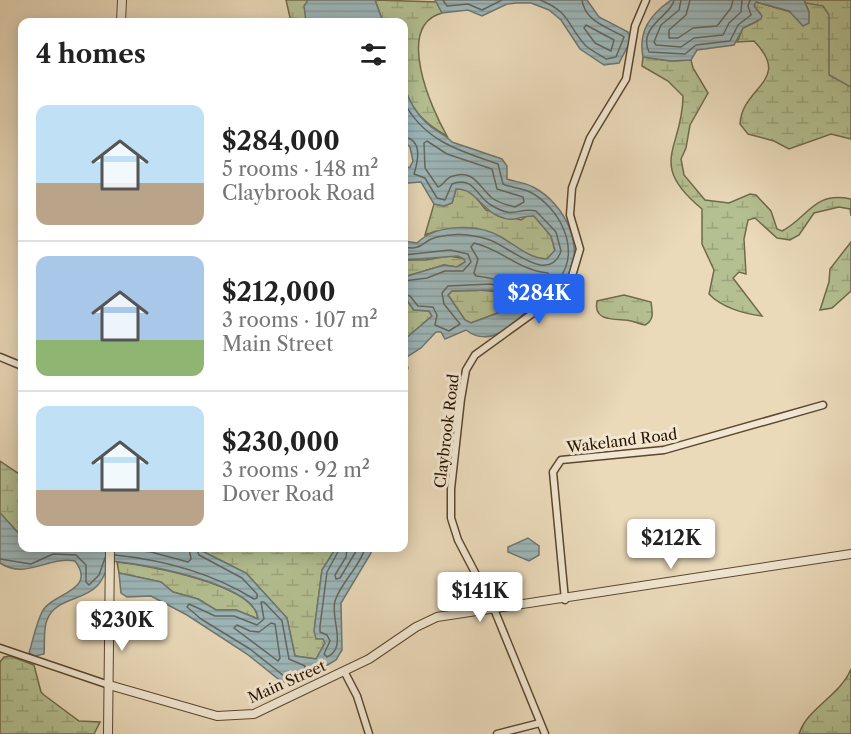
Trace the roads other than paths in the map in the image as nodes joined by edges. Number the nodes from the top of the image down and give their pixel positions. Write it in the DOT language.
graph roads {
  1 [pos="122,0"];
  2 [pos="646,0"];
  3 [pos="121,18"];
  4 [pos="0,357"];
  5 [pos="18,364"];
  6 [pos="824,405"];
  7 [pos="110,552"];
  8 [pos="851,554"];
  9 [pos="483,586"];
  10 [pos="565,600"];
  11 [pos="495,609"];
  12 [pos="465,611"];
  13 [pos="0,648"];
  14 [pos="344,671"];
  15 [pos="109,685"];
  16 [pos="540,723"];
  17 [pos="108,734"];
  18 [pos="369,734"];
  19 [pos="497,734"];
  20 [pos="545,734"];
  1 -- 3 [label="street"];
  2 -- 9 [label="street, Claybrook Road"];
  4 -- 5 [label="street"];
  6 -- 10 [label="street, Wakeland Road"];
  7 -- 15 [label="street"];
  8 -- 10 [label="street, Main Street"];
  9 -- 11 [label="street, Claybrook Road"];
  9 -- 12 [label="street"];
  10 -- 11 [label="street, Main Street"];
  11 -- 12 [label="street, Main Street"];
  11 -- 16 [label="street, Claybrook Road"];
  12 -- 14 [label="street, Main Street"];
  13 -- 15 [label="street"];
  14 -- 15 [label="street, Main Street"];
  14 -- 18 [label="street"];
  15 -- 17 [label="street"];
  16 -- 19 [label="street"];
  16 -- 20 [label="street, Claybrook Road"];
}
